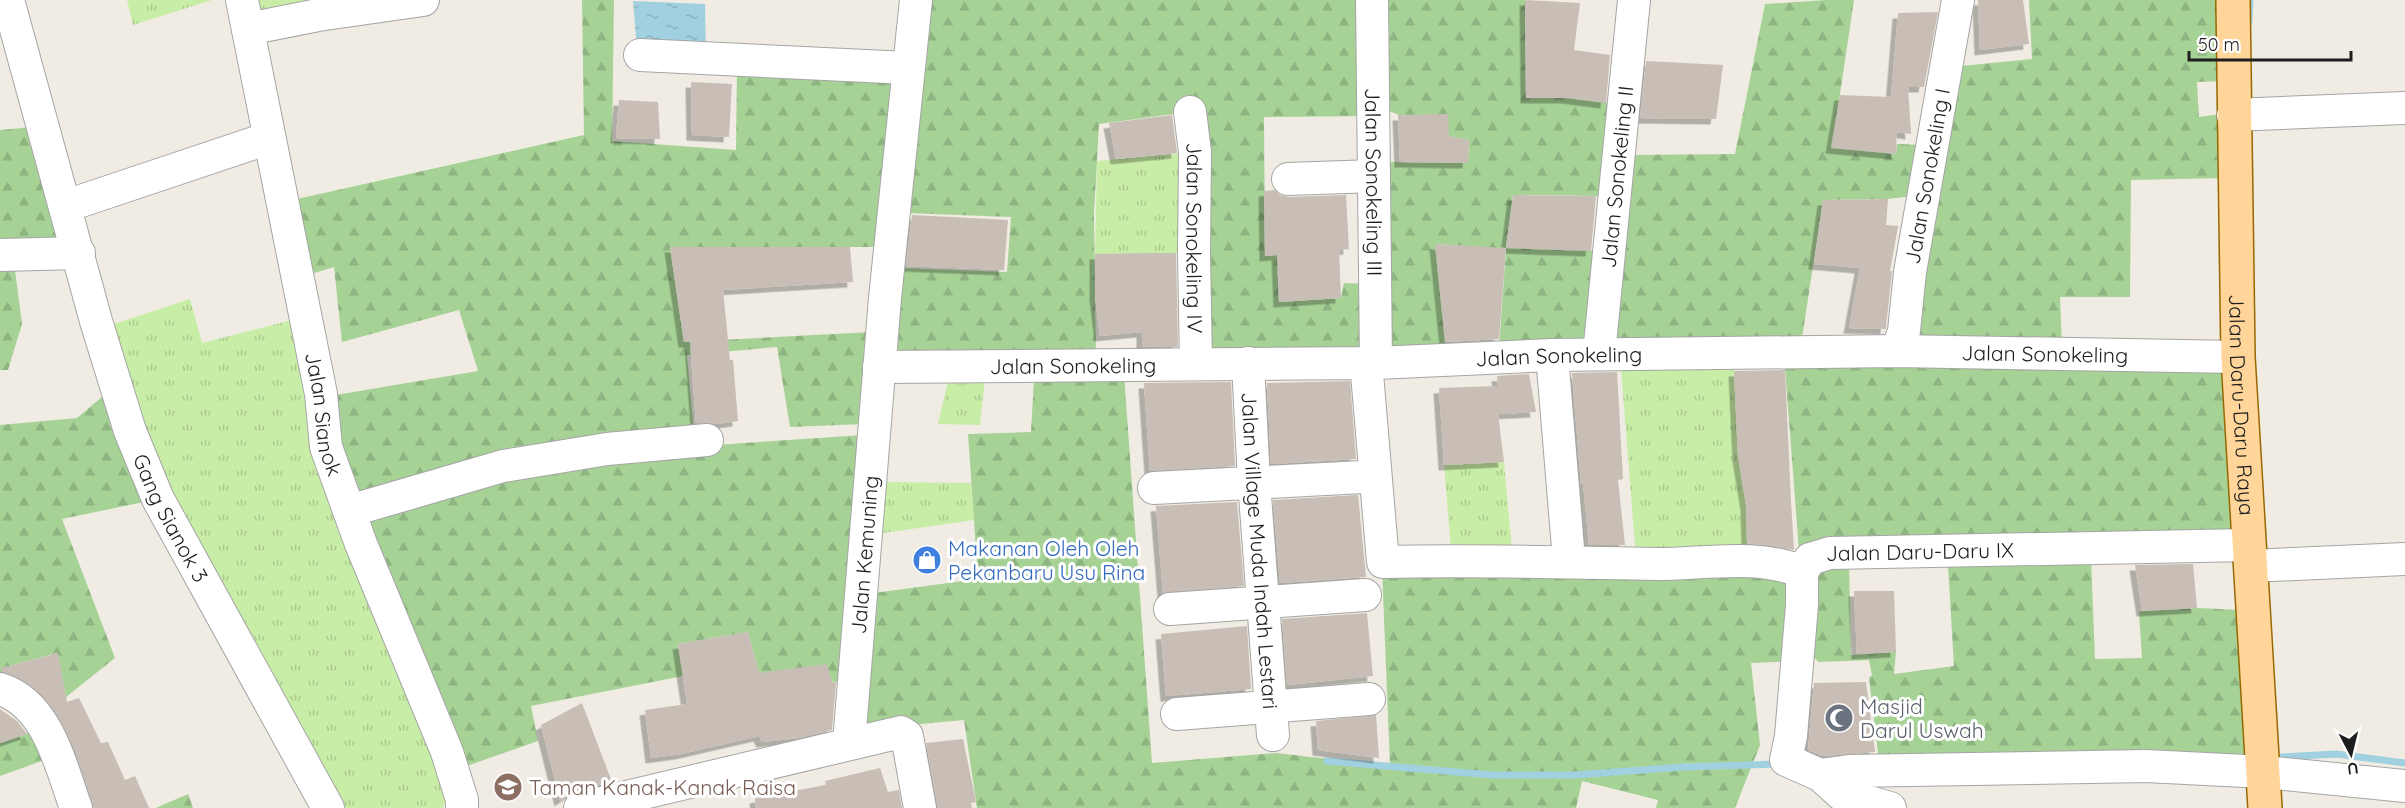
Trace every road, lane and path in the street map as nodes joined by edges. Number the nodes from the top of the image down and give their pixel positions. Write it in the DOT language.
graph roads {
  1 [pos="8,0"];
  2 [pos="916,0"];
  3 [pos="1372,0"];
  4 [pos="1634,0"];
  5 [pos="1959,0"];
  6 [pos="2233,0"];
  7 [pos="414,1"];
  8 [pos="245,14"];
  9 [pos="640,56"];
  10 [pos="908,68"];
  11 [pos="2405,108"];
  12 [pos="1190,112"];
  13 [pos="2233,115"];
  14 [pos="269,138"];
  15 [pos="1374,176"];
  16 [pos="1288,179"];
  17 [pos="66,206"];
  18 [pos="79,253"];
  19 [pos="0,255"];
  20 [pos="1896,351"];
  21 [pos="1599,354"];
  22 [pos="1552,355"];
  23 [pos="2238,357"];
  24 [pos="1248,363"];
  25 [pos="1371,363"];
  26 [pos="1196,364"];
  27 [pos="879,367"];
  28 [pos="708,440"];
  29 [pos="1363,477"];
  30 [pos="1254,482"];
  31 [pos="1154,488"];
  32 [pos="349,511"];
  33 [pos="1568,548"];
  34 [pos="2250,555"];
  35 [pos="2405,559"];
  36 [pos="1383,562"];
  37 [pos="1802,572"];
  38 [pos="1365,595"];
  39 [pos="1263,602"];
  40 [pos="1170,609"];
  41 [pos="0,689"];
  42 [pos="1369,699"];
  43 [pos="1177,714"];
  44 [pos="1272,721"];
  45 [pos="849,743"];
  46 [pos="2265,772"];
  47 [pos="1820,775"];
  48 [pos="2405,786"];
  49 [pos="76,808"];
  50 [pos="328,808"];
  51 [pos="462,808"];
  52 [pos="580,808"];
  53 [pos="920,808"];
  54 [pos="1890,808"];
  55 [pos="2265,808"];
  1 -- 17 [label="street, Gang Sianok 3"];
  2 -- 10 [label="street, Jalan Kemuning"];
  3 -- 15 [label="street, Jalan Sonokeling III"];
  4 -- 21 [label="street, Jalan Sonokeling II"];
  5 -- 20 [label="street, Jalan Sonokeling I"];
  6 -- 13 [label="main road, Jalan Daru-Daru Raya"];
  7 -- 8 [label="street"];
  8 -- 14 [label="street, Jalan Sianok"];
  9 -- 10 [label="street"];
  10 -- 27 [label="street, Jalan Kemuning"];
  11 -- 13 [label="street"];
  12 -- 26 [label="street, Jalan Sonokeling IV"];
  13 -- 23 [label="main road, Jalan Daru-Daru Raya"];
  14 -- 17 [label="street"];
  14 -- 32 [label="street, Jalan Sianok"];
  15 -- 16 [label="street"];
  15 -- 25 [label="street, Jalan Sonokeling III"];
  17 -- 18 [label="street, Gang Sianok 3"];
  18 -- 19 [label="street"];
  18 -- 50 [label="street, Gang Sianok 3"];
  20 -- 21 [label="street, Jalan Sonokeling"];
  20 -- 23 [label="street, Jalan Sonokeling"];
  21 -- 22 [label="street, Jalan Sonokeling"];
  22 -- 25 [label="street, Jalan Sonokeling"];
  22 -- 33 [label="street"];
  23 -- 34 [label="main road, Jalan Daru-Daru Raya"];
  24 -- 25 [label="street, Jalan Sonokeling"];
  24 -- 26 [label="street, Jalan Sonokeling"];
  24 -- 30 [label="street, Jalan Village Muda Indah Lestari"];
  25 -- 36 [label="street, Jalan Sonokeling III"];
  26 -- 27 [label="street, Jalan Sonokeling"];
  27 -- 45 [label="street, Jalan Kemuning"];
  28 -- 32 [label="street"];
  29 -- 30 [label="street"];
  30 -- 31 [label="street"];
  30 -- 39 [label="street, Jalan Village Muda Indah Lestari"];
  32 -- 51 [label="street, Jalan Sianok"];
  34 -- 35 [label="street, Jalan Daru-Daru IX"];
  34 -- 37 [label="street, Jalan Daru-Daru IX"];
  34 -- 46 [label="main road, Jalan Daru-Daru Raya"];
  36 -- 37 [label="street, Jalan Daru-Daru IX"];
  37 -- 47 [label="street"];
  38 -- 39 [label="street"];
  39 -- 40 [label="street"];
  39 -- 44 [label="street, Jalan Village Muda Indah Lestari"];
  41 -- 49 [label="street"];
  42 -- 44 [label="street"];
  43 -- 44 [label="street"];
  45 -- 52 [label="street"];
  45 -- 53 [label="street"];
  46 -- 47 [label="street"];
  46 -- 48 [label="street"];
  46 -- 55 [label="main road, Jalan Daru-Daru Raya"];
  47 -- 54 [label="street"];
}
